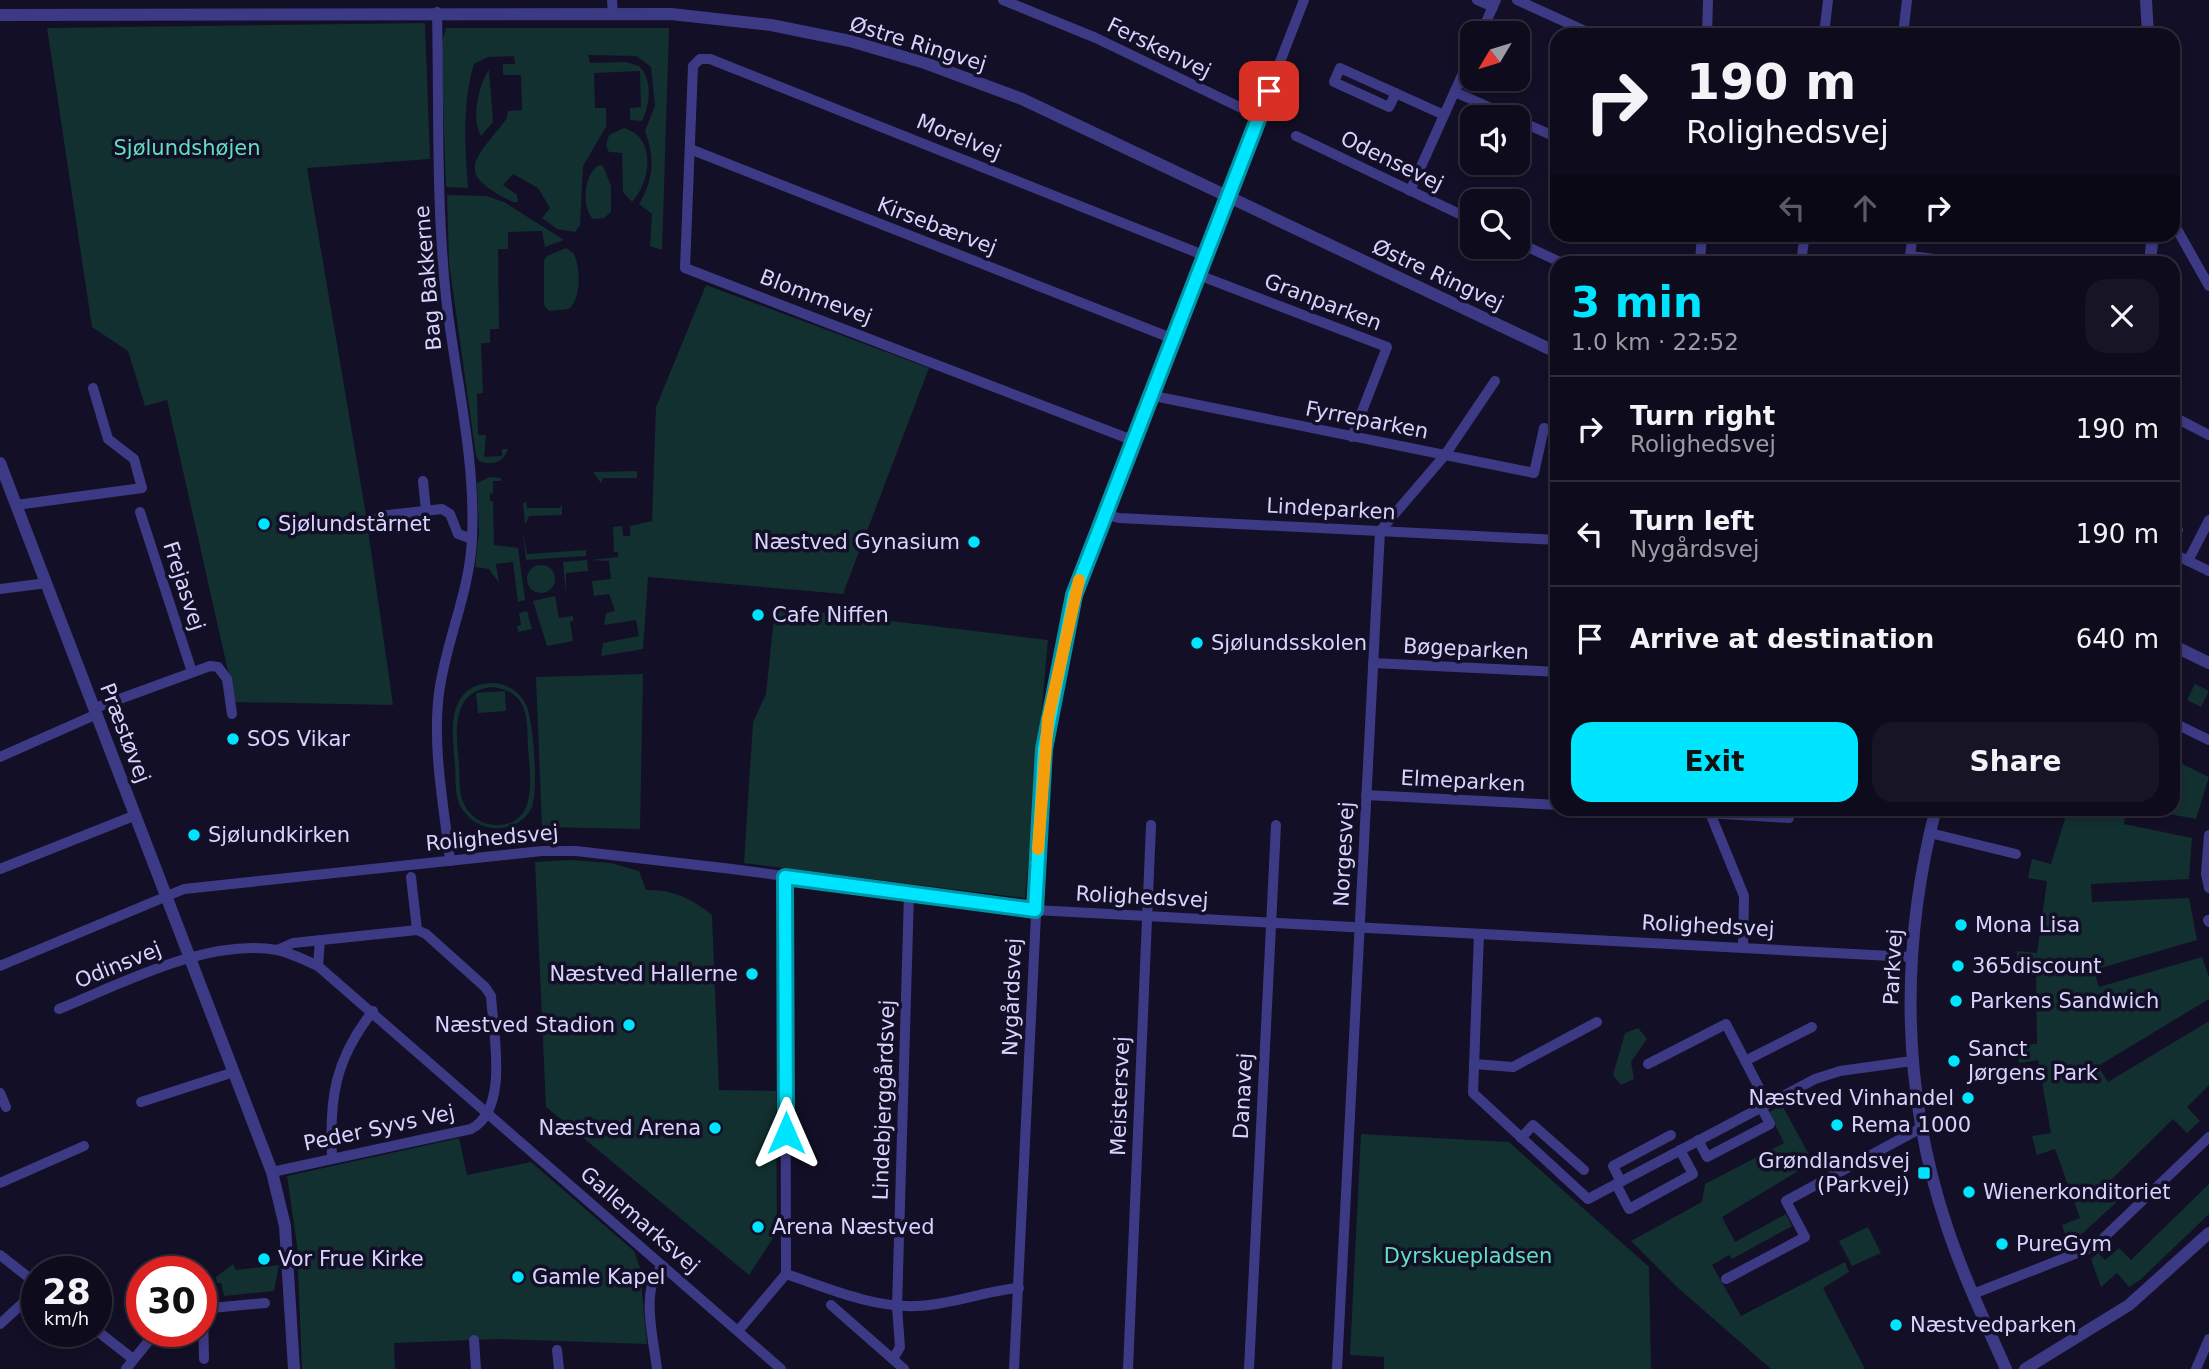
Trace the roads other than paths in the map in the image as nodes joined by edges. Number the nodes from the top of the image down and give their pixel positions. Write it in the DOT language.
graph roads {
  1 [pos="612,0"];
  2 [pos="1003,0"];
  3 [pos="1304,0"];
  4 [pos="1477,0"];
  5 [pos="1517,0"];
  6 [pos="1708,0"];
  7 [pos="1828,0"];
  8 [pos="1907,0"];
  9 [pos="2146,0"];
  10 [pos="1494,4"];
  11 [pos="437,12"];
  12 [pos="613,14"];
  13 [pos="0,15"];
  14 [pos="1486,21"];
  15 [pos="1579,28"];
  16 [pos="1707,28"];
  17 [pos="1825,28"];
  18 [pos="1904,28"];
  19 [pos="2148,28"];
  20 [pos="700,59"];
  21 [pos="1460,81"];
  22 [pos="1455,92"];
  23 [pos="1396,93"];
  24 [pos="1484,105"];
  25 [pos="1444,115"];
  26 [pos="1258,116"];
  27 [pos="1530,126"];
  28 [pos="1550,134"];
  29 [pos="1296,136"];
  30 [pos="690,149"];
  31 [pos="1410,191"];
  32 [pos="1226,196"];
  33 [pos="1460,214"];
  34 [pos="2180,235"];
  35 [pos="1530,248"];
  36 [pos="1203,255"];
  37 [pos="1550,257"];
  38 [pos="1196,274"];
  39 [pos="2209,286"];
  40 [pos="1171,338"];
  41 [pos="1550,349"];
  42 [pos="1494,381"];
  43 [pos="93,388"];
  44 [pos="1149,395"];
  45 [pos="2180,420"];
  46 [pos="1544,428"];
  47 [pos="2209,435"];
  48 [pos="1352,436"];
  49 [pos="1132,440"];
  50 [pos="1445,455"];
  51 [pos="0,464"];
  52 [pos="424,481"];
  53 [pos="16,505"];
  54 [pos="426,511"];
  55 [pos="140,512"];
  56 [pos="1104,513"];
  57 [pos="379,516"];
  58 [pos="2209,520"];
  59 [pos="1380,531"];
  60 [pos="472,539"];
  61 [pos="1550,540"];
  62 [pos="2180,557"];
  63 [pos="2188,561"];
  64 [pos="2209,571"];
  65 [pos="47,583"];
  66 [pos="0,589"];
  67 [pos="2180,649"];
  68 [pos="1373,663"];
  69 [pos="2209,663"];
  70 [pos="192,672"];
  71 [pos="1550,673"];
  72 [pos="96,711"];
  73 [pos="232,714"];
  74 [pos="2180,726"];
  75 [pos="2209,740"];
  76 [pos="0,757"];
  77 [pos="1366,795"];
  78 [pos="1550,805"];
  79 [pos="136,815"];
  80 [pos="1711,816"];
  81 [pos="1765,816"];
  82 [pos="1934,816"];
  83 [pos="1788,818"];
  84 [pos="1151,825"];
  85 [pos="1276,825"];
  86 [pos="1930,833"];
  87 [pos="2209,835"];
  88 [pos="2015,854"];
  89 [pos="450,861"];
  90 [pos="0,869"];
  91 [pos="411,877"];
  92 [pos="785,877"];
  93 [pos="2209,888"];
  94 [pos="909,894"];
  95 [pos="167,896"];
  96 [pos="1035,910"];
  97 [pos="1147,916"];
  98 [pos="1271,923"];
  99 [pos="1359,928"];
  100 [pos="417,930"];
  101 [pos="1479,934"];
  102 [pos="320,940"];
  103 [pos="1743,947"];
  104 [pos="278,950"];
  105 [pos="191,956"];
  106 [pos="1910,957"];
  107 [pos="0,966"];
  108 [pos="318,966"];
  109 [pos="60,1009"];
  110 [pos="373,1010"];
  111 [pos="1597,1022"];
  112 [pos="1812,1027"];
  113 [pos="1912,1061"];
  114 [pos="1745,1062"];
  115 [pos="1474,1064"];
  116 [pos="1648,1064"];
  117 [pos="234,1072"];
  118 [pos="0,1093"];
  119 [pos="141,1102"];
  120 [pos="1764,1105"];
  121 [pos="6,1107"];
  122 [pos="486,1112"];
  123 [pos="1921,1128"];
  124 [pos="1671,1135"];
  125 [pos="2209,1137"];
  126 [pos="1521,1138"];
  127 [pos="1698,1140"];
  128 [pos="84,1146"];
  129 [pos="1680,1150"];
  130 [pos="332,1158"];
  131 [pos="1584,1170"];
  132 [pos="272,1172"];
  133 [pos="0,1183"];
  134 [pos="1618,1183"];
  135 [pos="2209,1233"];
  136 [pos="0,1255"];
  137 [pos="663,1266"];
  138 [pos="21,1271"];
  139 [pos="786,1274"];
  140 [pos="1726,1279"];
  141 [pos="1018,1288"];
  142 [pos="1973,1294"];
  143 [pos="265,1303"];
  144 [pos="21,1305"];
  145 [pos="831,1305"];
  146 [pos="217,1307"];
  147 [pos="897,1307"];
  148 [pos="0,1324"];
  149 [pos="738,1331"];
  150 [pos="2209,1339"];
  151 [pos="474,1340"];
  152 [pos="112,1343"];
  153 [pos="143,1347"];
  154 [pos="204,1347"];
  155 [pos="557,1350"];
  156 [pos="133,1359"];
  157 [pos="204,1359"];
  158 [pos="893,1359"];
  159 [pos="2201,1365"];
  160 [pos="126,1369"];
  161 [pos="295,1369"];
  162 [pos="476,1369"];
  163 [pos="559,1369"];
  164 [pos="657,1369"];
  165 [pos="781,1369"];
  166 [pos="904,1369"];
  167 [pos="1014,1369"];
  168 [pos="1128,1369"];
  169 [pos="1249,1369"];
  170 [pos="1337,1369"];
  171 [pos="2006,1369"];
  172 [pos="2025,1369"];
  1 -- 12 [label="street"];
  2 -- 26 [label="street, Ferskenvej"];
  3 -- 26 [label="street, Nygårdsvej"];
  4 -- 10 [label="street"];
  5 -- 15 [label="street"];
  6 -- 16 [label="street"];
  7 -- 17 [label="street"];
  8 -- 18 [label="street"];
  9 -- 19 [label="street"];
  10 -- 14 [label="street"];
  11 -- 12 [label="street, Østre Ringvej"];
  11 -- 13 [label="street, Østre Ringvej"];
  11 -- 60 [label="street, Bag Bakkerne"];
  12 -- 32 [label="street, Østre Ringvej"];
  20 -- 30 [label="street, Blommevej"];
  20 -- 36 [label="street, Morelvej"];
  21 -- 22 [label="street"];
  22 -- 24 [label="street"];
  22 -- 25 [label="street"];
  23 -- 23 [label="street"];
  23 -- 25 [label="street"];
  25 -- 31 [label="street"];
  26 -- 32 [label="street, Nygårdsvej"];
  27 -- 28 [label="street"];
  29 -- 31 [label="street, Odensevej"];
  30 -- 40 [label="street, Kirsebærvej"];
  30 -- 49 [label="street, Blommevej"];
  31 -- 33 [label="street, Odensevej"];
  32 -- 36 [label="street, Nygårdsvej"];
  32 -- 41 [label="street, Østre Ringvej"];
  34 -- 39 [label="street"];
  35 -- 37 [label="street"];
  36 -- 38 [label="street, Nygårdsvej"];
  38 -- 40 [label="street, Nygårdsvej"];
  38 -- 48 [label="street, Granparken"];
  40 -- 44 [label="street, Nygårdsvej"];
  42 -- 50 [label="street"];
  43 -- 53 [label="street"];
  44 -- 48 [label="street, Fyrreparken"];
  44 -- 49 [label="street, Nygårdsvej"];
  45 -- 47 [label="street"];
  46 -- 50 [label="street, Fyrreparken"];
  48 -- 50 [label="street, Fyrreparken"];
  49 -- 56 [label="street, Nygårdsvej"];
  50 -- 59 [label="street"];
  51 -- 53 [label="street, Præstøvej"];
  52 -- 54 [label="street"];
  53 -- 65 [label="street, Præstøvej"];
  54 -- 57 [label="street"];
  54 -- 60 [label="street"];
  55 -- 70 [label="street, Frejasvej"];
  56 -- 59 [label="street, Lindeparken"];
  56 -- 96 [label="street, Nygårdsvej"];
  58 -- 63 [label="street"];
  59 -- 61 [label="street, Lindeparken"];
  59 -- 68 [label="street, Norgesvej"];
  60 -- 89 [label="street, Bag Bakkerne"];
  62 -- 63 [label="street"];
  63 -- 64 [label="street"];
  65 -- 66 [label="street"];
  65 -- 72 [label="street, Præstøvej"];
  67 -- 69 [label="street"];
  68 -- 71 [label="street, Bøgeparken"];
  68 -- 77 [label="street, Norgesvej"];
  70 -- 72 [label="street"];
  70 -- 73 [label="street"];
  72 -- 76 [label="street"];
  72 -- 79 [label="street, Præstøvej"];
  74 -- 75 [label="street"];
  77 -- 78 [label="street, Elmeparken"];
  77 -- 99 [label="street, Norgesvej"];
  79 -- 90 [label="street"];
  79 -- 95 [label="street, Præstøvej"];
  80 -- 103 [label="street"];
  81 -- 83 [label="street"];
  82 -- 86 [label="street, Parkvej"];
  84 -- 97 [label="street, Meistersvej"];
  85 -- 98 [label="street, Danavej"];
  86 -- 88 [label="street"];
  86 -- 106 [label="street, Parkvej"];
  87 -- 93 [label="street"];
  89 -- 92 [label="street, Rolighedsvej"];
  89 -- 95 [label="street, Rolighedsvej"];
  91 -- 100 [label="street"];
  92 -- 94 [label="street, Rolighedsvej"];
  92 -- 139 [label="street"];
  94 -- 96 [label="street, Rolighedsvej"];
  94 -- 147 [label="street, Lindebjerggårdsvej"];
  95 -- 105 [label="street, Præstøvej"];
  95 -- 107 [label="street"];
  96 -- 97 [label="street, Rolighedsvej"];
  96 -- 141 [label="street, Nygårdsvej"];
  97 -- 98 [label="street, Rolighedsvej"];
  97 -- 168 [label="street, Meistersvej"];
  98 -- 99 [label="street, Rolighedsvej"];
  98 -- 169 [label="street, Danavej"];
  99 -- 101 [label="street, Rolighedsvej"];
  99 -- 170 [label="street, Norgesvej"];
  100 -- 102 [label="street"];
  100 -- 122 [label="street"];
  101 -- 103 [label="street, Rolighedsvej"];
  101 -- 115 [label="street"];
  102 -- 104 [label="street"];
  102 -- 108 [label="street"];
  103 -- 106 [label="street, Rolighedsvej"];
  104 -- 105 [label="street, Gallemarksvej"];
  104 -- 108 [label="street, Gallemarksvej"];
  105 -- 109 [label="street, Odinsvej"];
  105 -- 117 [label="street, Præstøvej"];
  106 -- 113 [label="street, Parkvej"];
  108 -- 110 [label="street, Gallemarksvej"];
  110 -- 122 [label="street, Gallemarksvej"];
  110 -- 130 [label="street"];
  111 -- 115 [label="street"];
  112 -- 114 [label="street"];
  113 -- 120 [label="street"];
  113 -- 123 [label="street, Parkvej"];
  114 -- 116 [label="street"];
  114 -- 120 [label="street"];
  115 -- 126 [label="street"];
  117 -- 119 [label="street"];
  117 -- 132 [label="street, Præstøvej"];
  118 -- 121 [label="street"];
  120 -- 127 [label="street"];
  120 -- 127 [label="street"];
  122 -- 130 [label="street, Peder Syvs Vej"];
  122 -- 137 [label="street, Gallemarksvej"];
  123 -- 140 [label="street"];
  123 -- 142 [label="street, Parkvej"];
  124 -- 134 [label="street"];
  125 -- 142 [label="street"];
  126 -- 131 [label="street"];
  126 -- 134 [label="street"];
  127 -- 129 [label="street"];
  128 -- 133 [label="street"];
  129 -- 134 [label="street"];
  129 -- 134 [label="street"];
  130 -- 132 [label="street, Peder Syvs Vej"];
  132 -- 161 [label="street, Præstøvej"];
  135 -- 172 [label="street"];
  136 -- 138 [label="street"];
  137 -- 149 [label="street, Gallemarksvej"];
  137 -- 164 [label="street"];
  139 -- 147 [label="street"];
  139 -- 149 [label="street"];
  141 -- 147 [label="street"];
  141 -- 167 [label="street, Nygårdsvej"];
  142 -- 171 [label="street, Parkvej"];
  143 -- 146 [label="street"];
  144 -- 148 [label="street"];
  145 -- 158 [label="street"];
  147 -- 158 [label="street, Lindebjerggårdsvej"];
  149 -- 165 [label="street, Gallemarksvej"];
  150 -- 159 [label="street"];
  151 -- 162 [label="street"];
  152 -- 156 [label="street"];
  153 -- 156 [label="street"];
  154 -- 157 [label="street"];
  155 -- 163 [label="street"];
  156 -- 160 [label="street"];
  158 -- 166 [label="street"];
}
